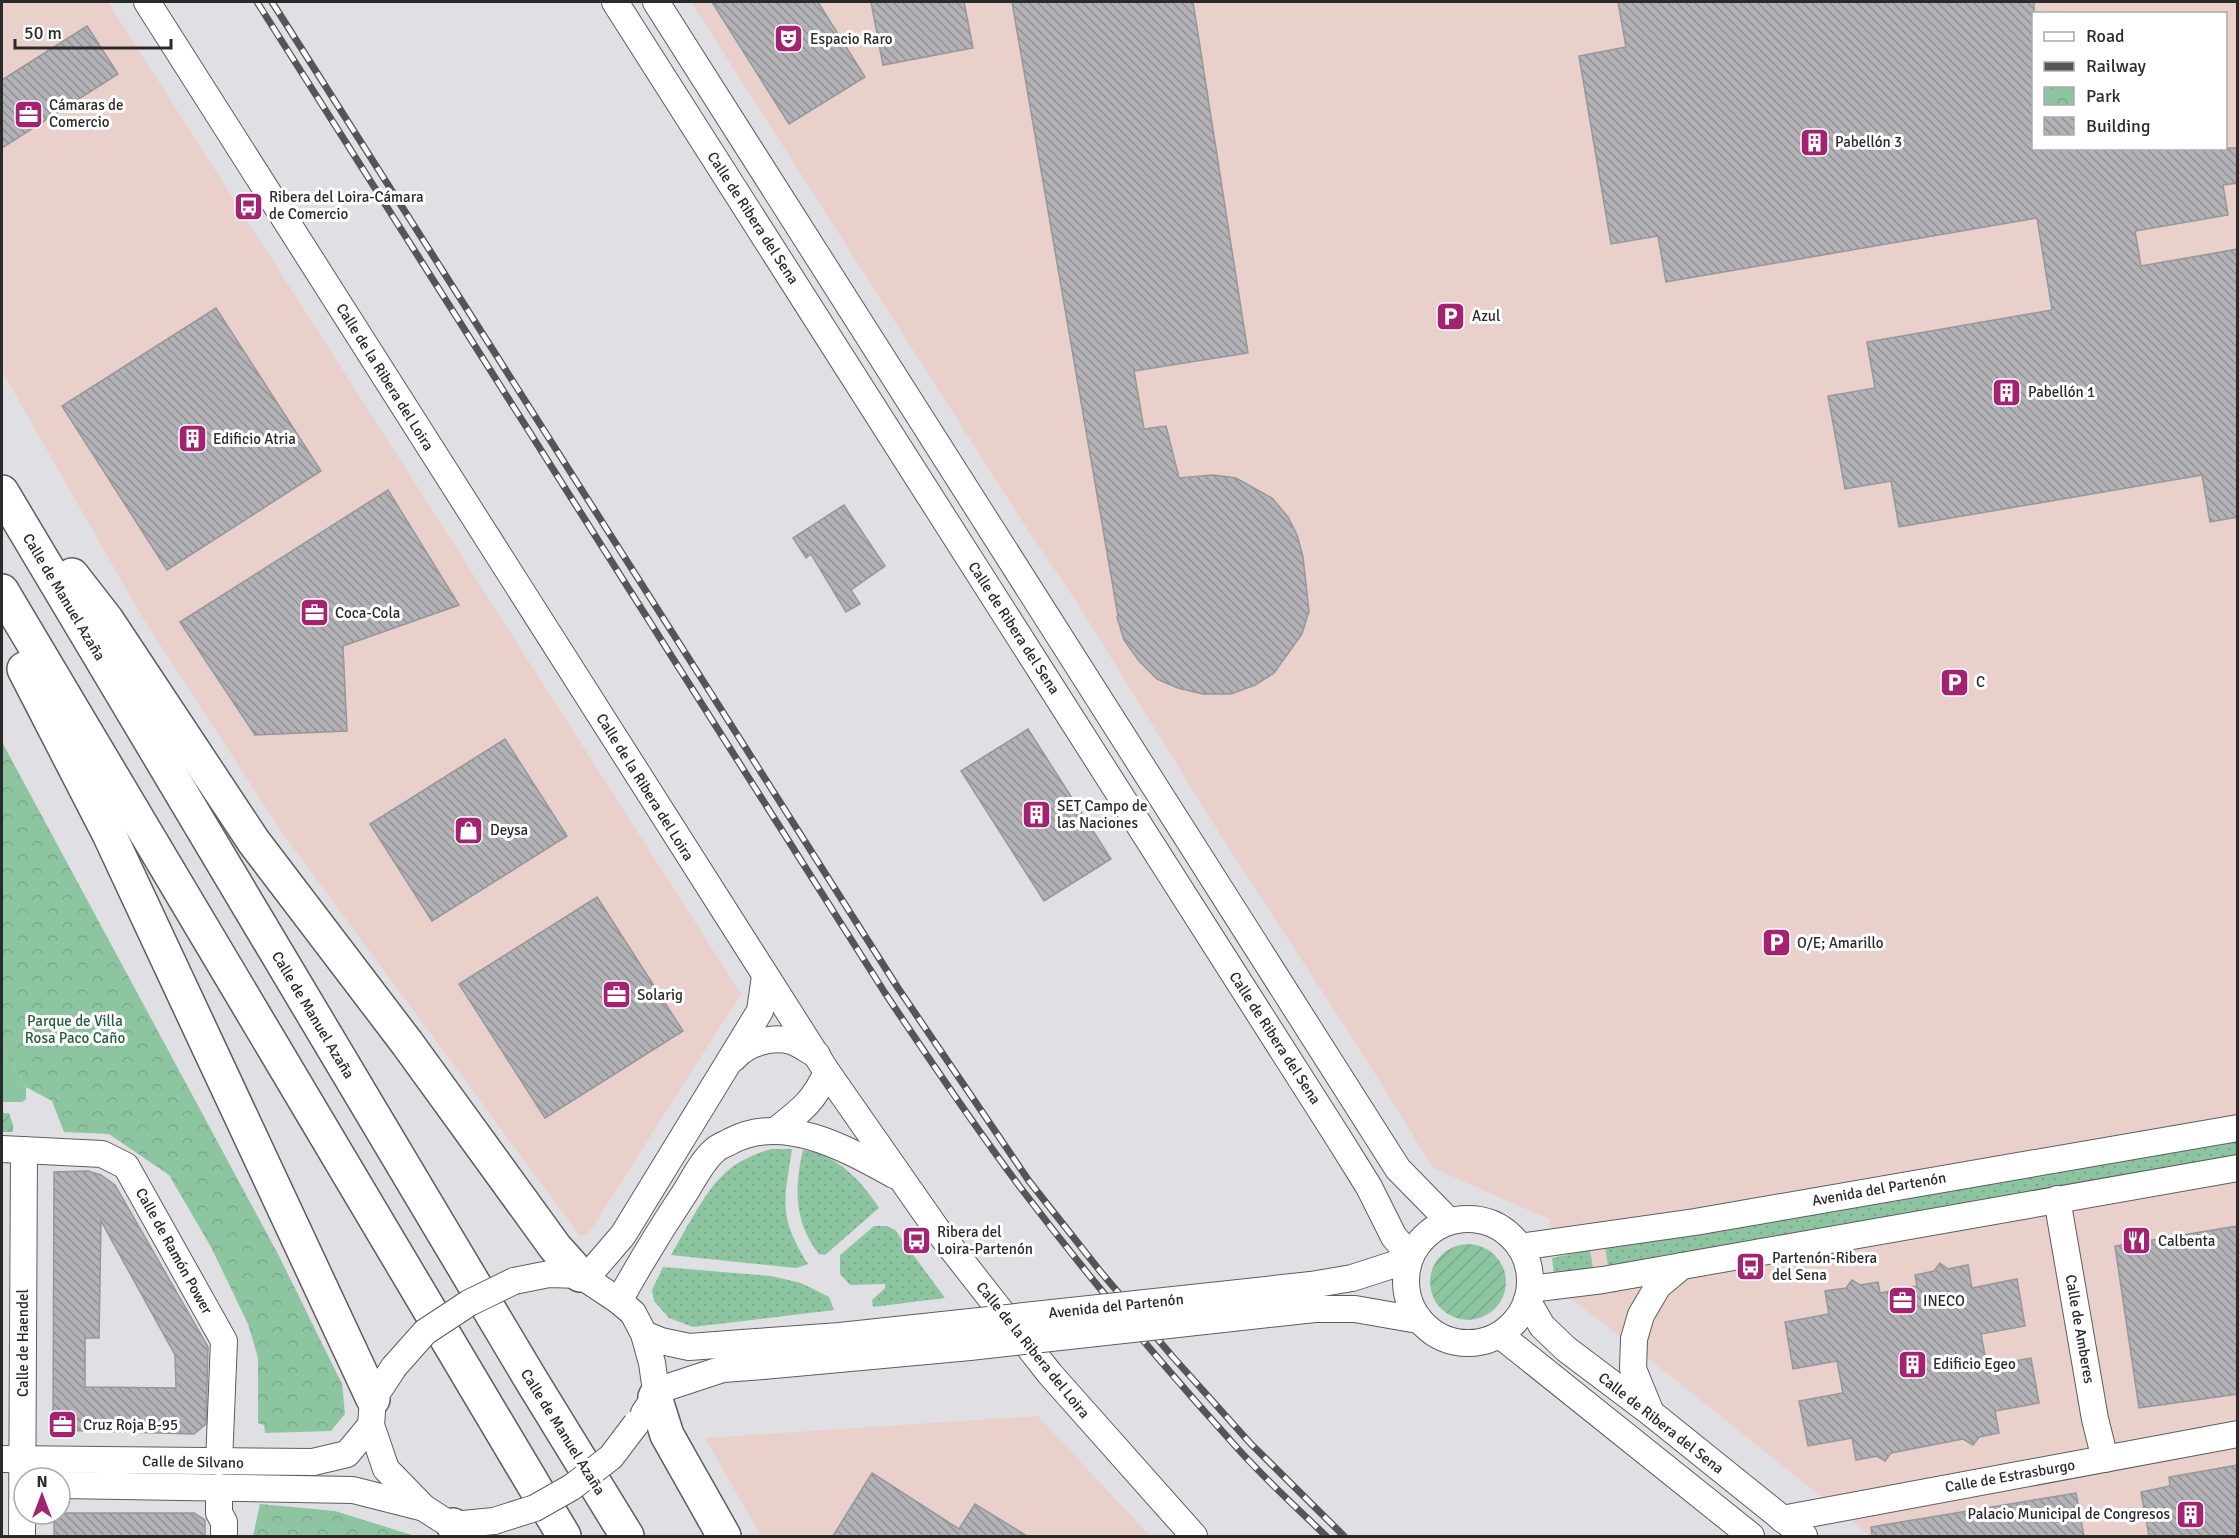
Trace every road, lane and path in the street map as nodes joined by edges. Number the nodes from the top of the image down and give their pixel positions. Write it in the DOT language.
graph roads {
  1 [pos="147,2"];
  2 [pos="615,2"];
  3 [pos="656,2"];
  4 [pos="2,483"];
  5 [pos="2,492"];
  6 [pos="2,591"];
  7 [pos="2,624"];
  8 [pos="765,976"];
  9 [pos="822,1064"];
  10 [pos="725,1068"];
  11 [pos="2238,1128"];
  12 [pos="775,1131"];
  13 [pos="13,1150"];
  14 [pos="2238,1168"];
  15 [pos="899,1178"];
  16 [pos="2057,1199"];
  17 [pos="1449,1221"];
  18 [pos="1521,1247"];
  19 [pos="1409,1257"];
  20 [pos="1682,1266"];
  21 [pos="572,1275"];
  22 [pos="1529,1295"];
  23 [pos="1313,1297"];
  24 [pos="619,1301"];
  25 [pos="1418,1320"];
  26 [pos="644,1334"];
  27 [pos="1500,1335"];
  28 [pos="760,1354"];
  29 [pos="656,1394"];
  30 [pos="372,1412"];
  31 [pos="1651,1413"];
  32 [pos="2238,1434"];
  33 [pos="2105,1459"];
  34 [pos="14,1466"];
  35 [pos="72,1474"];
  36 [pos="219,1475"];
  37 [pos="72,1484"];
  38 [pos="424,1508"];
  39 [pos="1782,1519"];
  40 [pos="457,1531"];
  41 [pos="224,1536"];
  42 [pos="564,1536"];
  43 [pos="627,1536"];
  44 [pos="724,1536"];
  45 [pos="1194,1536"];
  46 [pos="1751,1536"];
  47 [pos="1804,1536"];
  1 -- 8 [label="street, Calle de la Ribera del Loira"];
  2 -- 19 [label="street, Calle de Ribera del Sena"];
  3 -- 17 [label="street"];
  4 -- 21 [label="highway"];
  5 -- 43 [label="highway, Calle de Manuel Azaña"];
  6 -- 42 [label="highway"];
  7 -- 30 [label="highway"];
  8 -- 9 [label="street, Calle de la Ribera del Loira"];
  8 -- 10 [label="street"];
  9 -- 10 [label="street"];
  9 -- 12 [label="street"];
  9 -- 15 [label="street, Calle de la Ribera del Loira"];
  10 -- 21 [label="street"];
  11 -- 18 [label="street, Avenida del Partenón"];
  12 -- 15 [label="street"];
  12 -- 24 [label="street"];
  13 -- 34 [label="street, Calle de Haendel"];
  13 -- 36 [label="street, Calle de Ramón Power"];
  14 -- 16 [label="street"];
  15 -- 45 [label="street, Calle de la Ribera del Loira"];
  16 -- 20 [label="street"];
  16 -- 33 [label="street, Calle de Amberes"];
  17 -- 18 [label="street"];
  17 -- 19 [label="street"];
  18 -- 22 [label="street"];
  19 -- 23 [label="street, Avenida del Partenón"];
  19 -- 25 [label="street"];
  20 -- 22 [label="street"];
  20 -- 31 [label="street"];
  21 -- 24 [label="street"];
  21 -- 30 [label="street, Calle de Silvano, bridge"];
  22 -- 27 [label="street"];
  22 -- 31 [label="street, Calle de Ribera del Sena"];
  23 -- 25 [label="street, Avenida del Partenón"];
  23 -- 28 [label="street, Avenida del Partenón, bridge"];
  24 -- 26 [label="street"];
  25 -- 27 [label="street"];
  26 -- 28 [label="street, Avenida del Partenón"];
  26 -- 29 [label="street"];
  27 -- 46 [label="street, Calle de Ribera del Sena"];
  28 -- 29 [label="street, Avenida del Partenón"];
  29 -- 40 [label="street, bridge"];
  29 -- 44 [label="highway"];
  30 -- 36 [label="street, Calle de Silvano"];
  30 -- 38 [label="street"];
  31 -- 39 [label="street, Calle de Ribera del Sena"];
  32 -- 33 [label="street, Calle de Estrasburgo"];
  33 -- 39 [label="street, Calle de Estrasburgo"];
  35 -- 36 [label="street, Calle de Silvano"];
  36 -- 37 [label="street, Calle de Silvano"];
  36 -- 38 [label="street, Calle de Silvano"];
  36 -- 41 [label="street, Calle de Ramón Power"];
  38 -- 40 [label="street"];
  39 -- 47 [label="street, Calle de Ribera del Sena"];
}
